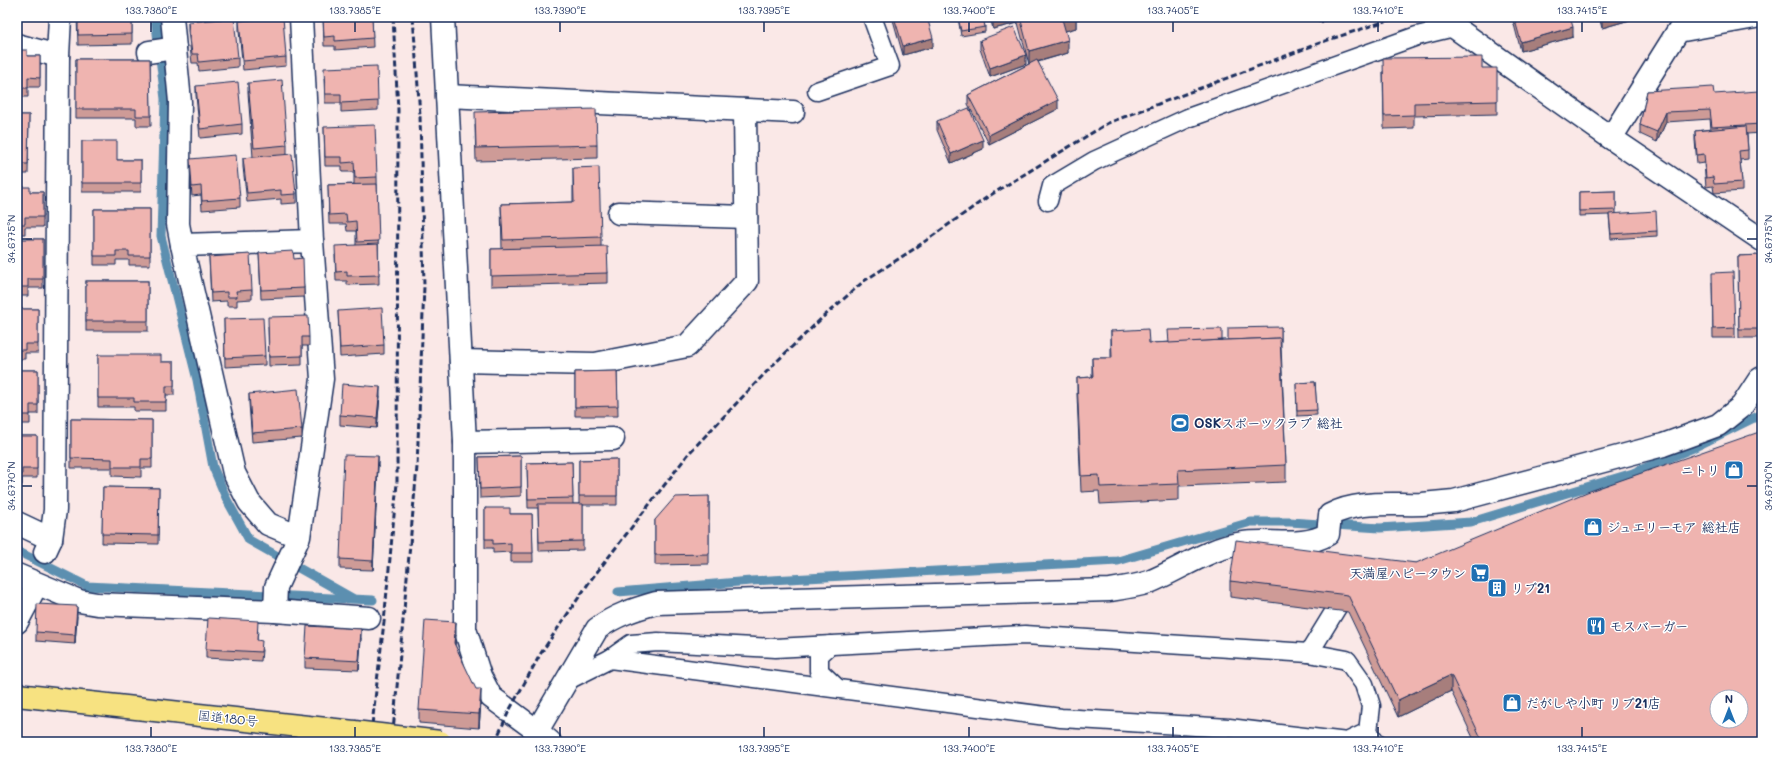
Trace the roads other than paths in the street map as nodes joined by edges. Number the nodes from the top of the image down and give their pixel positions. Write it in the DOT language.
graph roads {
  1 [pos="60,17"];
  2 [pos="172,17"];
  3 [pos="300,17"];
  4 [pos="443,17"];
  5 [pos="872,17"];
  6 [pos="1755,17"];
  7 [pos="1447,22"];
  8 [pos="17,45"];
  9 [pos="175,48"];
  10 [pos="149,52"];
  11 [pos="58,56"];
  12 [pos="817,91"];
  13 [pos="447,96"];
  14 [pos="745,110"];
  15 [pos="793,112"];
  16 [pos="1611,138"];
  17 [pos="1048,201"];
  18 [pos="620,213"];
  19 [pos="746,217"];
  20 [pos="1762,240"];
  21 [pos="312,241"];
  22 [pos="182,246"];
  23 [pos="461,361"];
  24 [pos="1762,378"];
  25 [pos="613,439"];
  26 [pos="465,442"];
  27 [pos="17,523"];
  28 [pos="297,544"];
  29 [pos="17,575"];
  30 [pos="37,584"];
  31 [pos="1360,587"];
  32 [pos="277,594"];
  33 [pos="369,618"];
  34 [pos="17,622"];
  35 [pos="830,645"];
  36 [pos="1309,653"];
  37 [pos="610,659"];
  38 [pos="566,680"];
  39 [pos="837,688"];
  40 [pos="17,695"];
  41 [pos="543,736"];
  42 [pos="1372,737"];
  43 [pos="440,742"];
  1 -- 11 [label="street"];
  2 -- 9 [label="street"];
  3 -- 21 [label="street"];
  4 -- 13 [label="street"];
  5 -- 12 [label="lane"];
  6 -- 16 [label="street"];
  7 -- 16 [label="street"];
  7 -- 17 [label="lane"];
  8 -- 11 [label="street"];
  9 -- 10 [label="street"];
  9 -- 22 [label="street"];
  11 -- 27 [label="street"];
  13 -- 14 [label="street"];
  13 -- 23 [label="street"];
  14 -- 15 [label="street"];
  14 -- 19 [label="street"];
  16 -- 20 [label="street"];
  18 -- 19 [label="street"];
  19 -- 23 [label="street"];
  21 -- 22 [label="street"];
  21 -- 28 [label="street"];
  22 -- 28 [label="street"];
  23 -- 26 [label="street"];
  24 -- 38 [label="street"];
  25 -- 26 [label="street"];
  26 -- 41 [label="street"];
  28 -- 32 [label="street"];
  29 -- 30 [label="street"];
  30 -- 32 [label="street"];
  30 -- 34 [label="street"];
  31 -- 36 [label="lane"];
  32 -- 33 [label="street"];
  35 -- 36 [label="lane"];
  35 -- 37 [label="lane"];
  35 -- 39 [label="lane"];
  36 -- 42 [label="lane"];
  37 -- 38 [label="lane"];
  37 -- 39 [label="lane"];
  38 -- 41 [label="street"];
  39 -- 42 [label="lane"];
  40 -- 43 [label="highway, 国道180号, bridge"];
}
